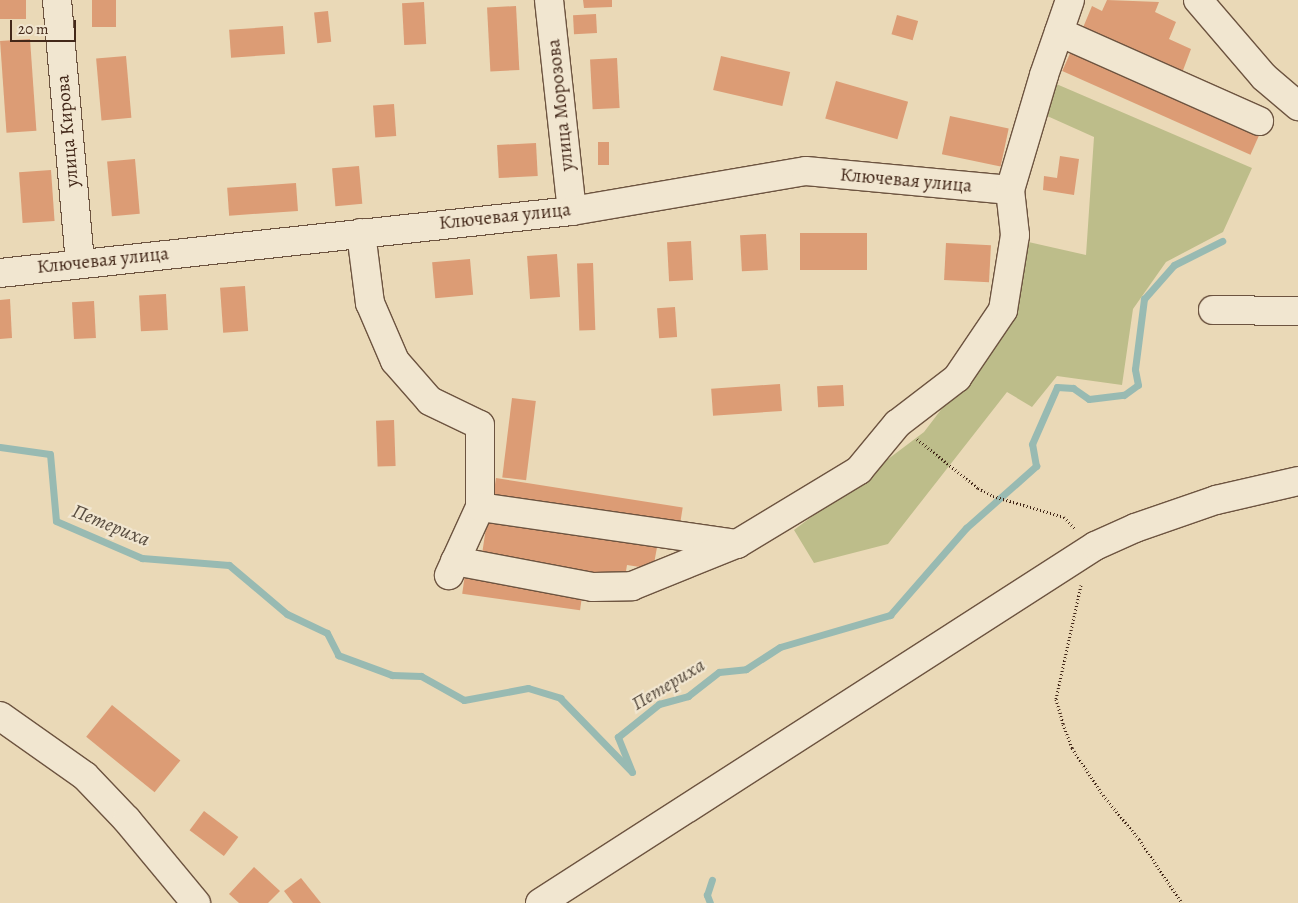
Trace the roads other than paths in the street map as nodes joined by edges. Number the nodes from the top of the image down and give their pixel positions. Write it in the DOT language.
graph roads {
  1 [pos="57,0"];
  2 [pos="549,0"];
  3 [pos="1070,0"];
  4 [pos="1198,0"];
  5 [pos="1059,32"];
  6 [pos="1298,106"];
  7 [pos="1259,121"];
  8 [pos="1010,190"];
  9 [pos="572,211"];
  10 [pos="362,233"];
  11 [pos="80,263"];
  12 [pos="0,273"];
  13 [pos="1213,310"];
  14 [pos="1298,311"];
  15 [pos="1298,481"];
  16 [pos="480,506"];
  17 [pos="737,544"];
  18 [pos="0,716"];
  19 [pos="196,903"];
  20 [pos="540,903"];
  1 -- 11 [label="street, улица Кирова"];
  2 -- 9 [label="street, улица Морозова"];
  3 -- 5 [label="street"];
  4 -- 6 [label="street"];
  5 -- 7 [label="street"];
  5 -- 8 [label="street"];
  8 -- 9 [label="street, Ключевая улица"];
  8 -- 17 [label="street"];
  9 -- 10 [label="street, Ключевая улица"];
  10 -- 11 [label="street, Ключевая улица"];
  10 -- 16 [label="street"];
  11 -- 12 [label="street, Ключевая улица"];
  13 -- 14 [label="street"];
  15 -- 20 [label="street"];
  16 -- 17 [label="street"];
  16 -- 17 [label="street"];
  18 -- 19 [label="street"];
}
